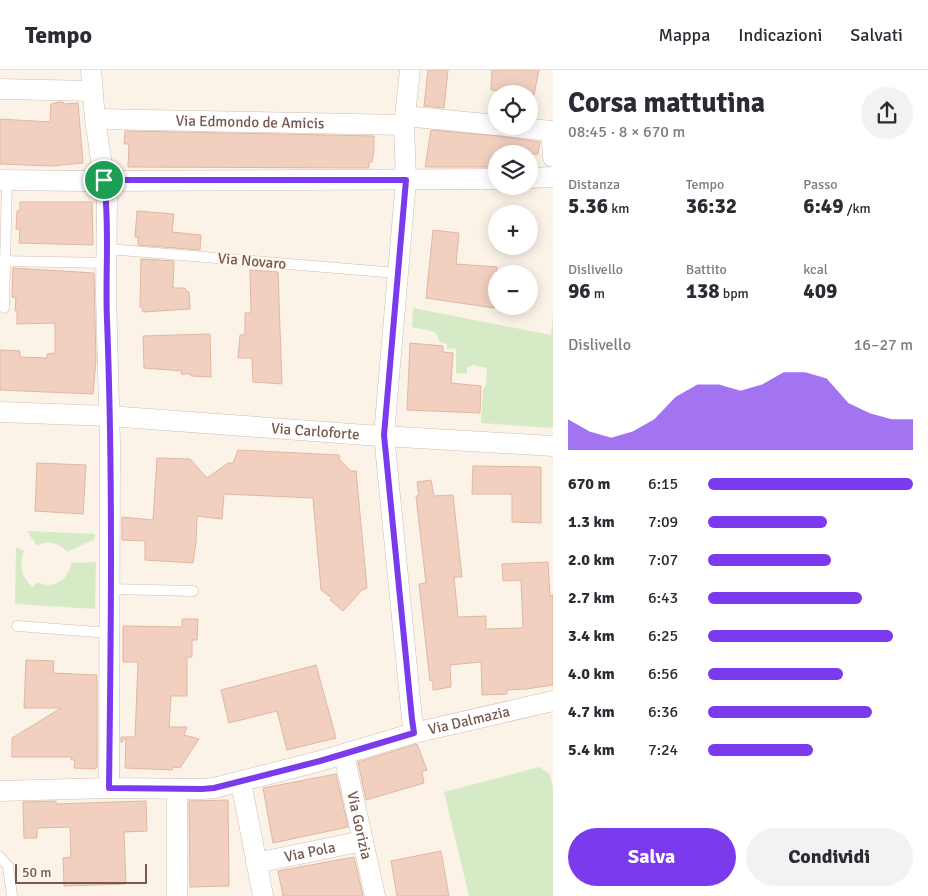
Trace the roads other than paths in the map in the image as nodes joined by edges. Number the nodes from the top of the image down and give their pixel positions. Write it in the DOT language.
graph roads {
  1 [pos="91,70"];
  2 [pos="410,70"];
  3 [pos="0,89"];
  4 [pos="92,91"];
  5 [pos="95,119"];
  6 [pos="404,121"];
  7 [pos="488,125"];
  8 [pos="538,130"];
  9 [pos="553,157"];
  10 [pos="553,177"];
  11 [pos="538,178"];
  12 [pos="488,179"];
  13 [pos="4,180"];
  14 [pos="104,180"];
  15 [pos="406,180"];
  16 [pos="107,256"];
  17 [pos="2,261"];
  18 [pos="397,273"];
  19 [pos="4,308"];
  20 [pos="0,412"];
  21 [pos="109,416"];
  22 [pos="384,435"];
  23 [pos="553,446"];
  24 [pos="110,589"];
  25 [pos="193,592"];
  26 [pos="17,626"];
  27 [pos="110,632"];
  28 [pos="553,701"];
  29 [pos="414,733"];
  30 [pos="344,754"];
  31 [pos="241,782"];
  32 [pos="109,788"];
  33 [pos="177,789"];
  34 [pos="0,791"];
  35 [pos="363,841"];
  36 [pos="0,857"];
  37 [pos="256,862"];
  38 [pos="12,896"];
  39 [pos="176,896"];
  40 [pos="263,896"];
  41 [pos="375,896"];
  1 -- 4 [label="street"];
  2 -- 6 [label="street"];
  3 -- 4 [label="street"];
  4 -- 5 [label="street"];
  5 -- 6 [label="street, Via Edmondo de Amicis"];
  5 -- 14 [label="street"];
  6 -- 7 [label="street, Via Edmondo de Amicis"];
  6 -- 15 [label="street"];
  8 -- 9 [label="street"];
  10 -- 11 [label="street"];
  12 -- 15 [label="street"];
  13 -- 14 [label="street"];
  13 -- 17 [label="lane"];
  14 -- 15 [label="street"];
  14 -- 16 [label="street"];
  15 -- 18 [label="street"];
  16 -- 17 [label="lane, Via Novaro"];
  16 -- 18 [label="lane, Via Novaro"];
  16 -- 21 [label="street"];
  17 -- 19 [label="lane"];
  18 -- 22 [label="street"];
  20 -- 21 [label="street, Via Carloforte"];
  21 -- 22 [label="street, Via Carloforte"];
  21 -- 24 [label="street"];
  22 -- 23 [label="street, Via Carloforte"];
  22 -- 29 [label="street"];
  24 -- 25 [label="lane"];
  24 -- 27 [label="street"];
  26 -- 27 [label="lane"];
  27 -- 32 [label="street"];
  28 -- 29 [label="street, Via Dalmazia"];
  29 -- 30 [label="street, Via Dalmazia"];
  30 -- 31 [label="street, Via Dalmazia"];
  30 -- 35 [label="street, Via Gorizia"];
  31 -- 33 [label="street, Via Dalmazia"];
  31 -- 37 [label="street"];
  32 -- 33 [label="street, Via Dalmazia"];
  32 -- 34 [label="street, Via Dalmazia"];
  33 -- 39 [label="street"];
  35 -- 37 [label="street, Via Pola"];
  35 -- 41 [label="street, Via Gorizia"];
  36 -- 38 [label="lane"];
  37 -- 40 [label="street"];
}
